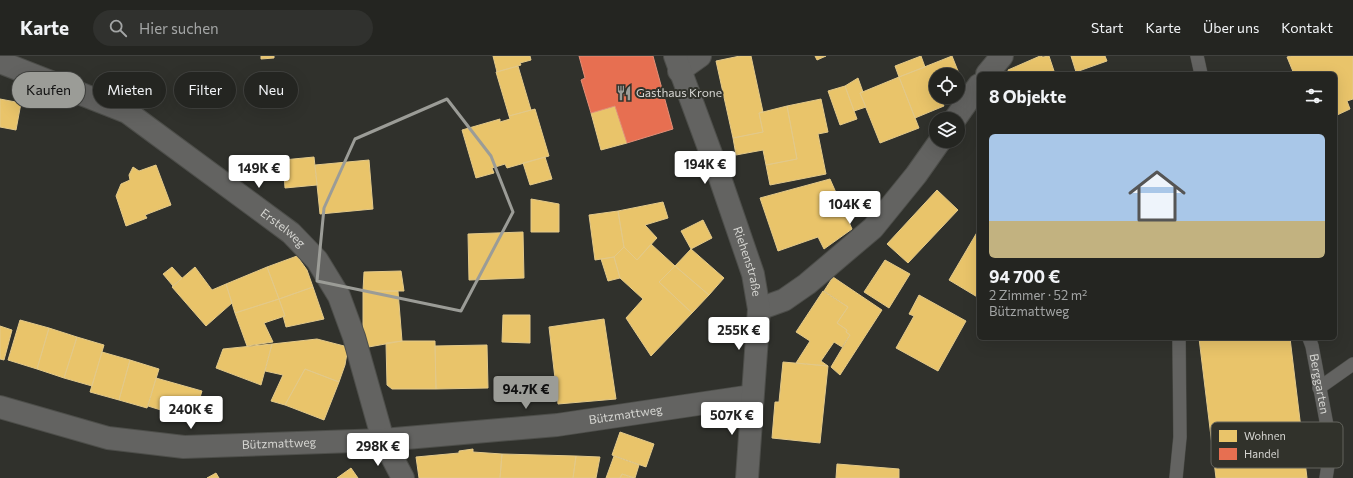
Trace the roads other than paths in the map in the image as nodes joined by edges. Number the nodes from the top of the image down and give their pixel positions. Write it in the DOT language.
graph roads {
  1 [pos="700,56"];
  2 [pos="1002,56"];
  3 [pos="1197,56"];
  4 [pos="0,62"];
  5 [pos="677,63"];
  6 [pos="989,72"];
  7 [pos="1201,72"];
  8 [pos="977,88"];
  9 [pos="960,112"];
  10 [pos="935,148"];
  11 [pos="759,309"];
  12 [pos="1179,340"];
  13 [pos="1310,340"];
  14 [pos="1353,364"];
  15 [pos="1319,388"];
  16 [pos="752,396"];
  17 [pos="0,407"];
  18 [pos="1326,422"];
  19 [pos="382,440"];
  20 [pos="1328,468"];
  21 [pos="403,478"];
  22 [pos="746,478"];
  23 [pos="1176,478"];
  24 [pos="1326,478"];
  1 -- 5 [label="street"];
  2 -- 6 [label="street"];
  3 -- 7 [label="lane"];
  4 -- 19 [label="street, Erstelweg"];
  5 -- 11 [label="street, Riehenstraße"];
  8 -- 9 [label="street"];
  10 -- 11 [label="street"];
  11 -- 16 [label="street, Riehenstraße"];
  12 -- 23 [label="lane"];
  13 -- 15 [label="lane, Berggarten"];
  14 -- 15 [label="lane"];
  15 -- 18 [label="lane, Berggarten"];
  16 -- 19 [label="street, Bützmattweg"];
  16 -- 22 [label="street, Riehenstraße"];
  17 -- 19 [label="street, Bützmattweg"];
  19 -- 21 [label="street, Erstelweg"];
  20 -- 24 [label="lane, Berggarten"];
}
